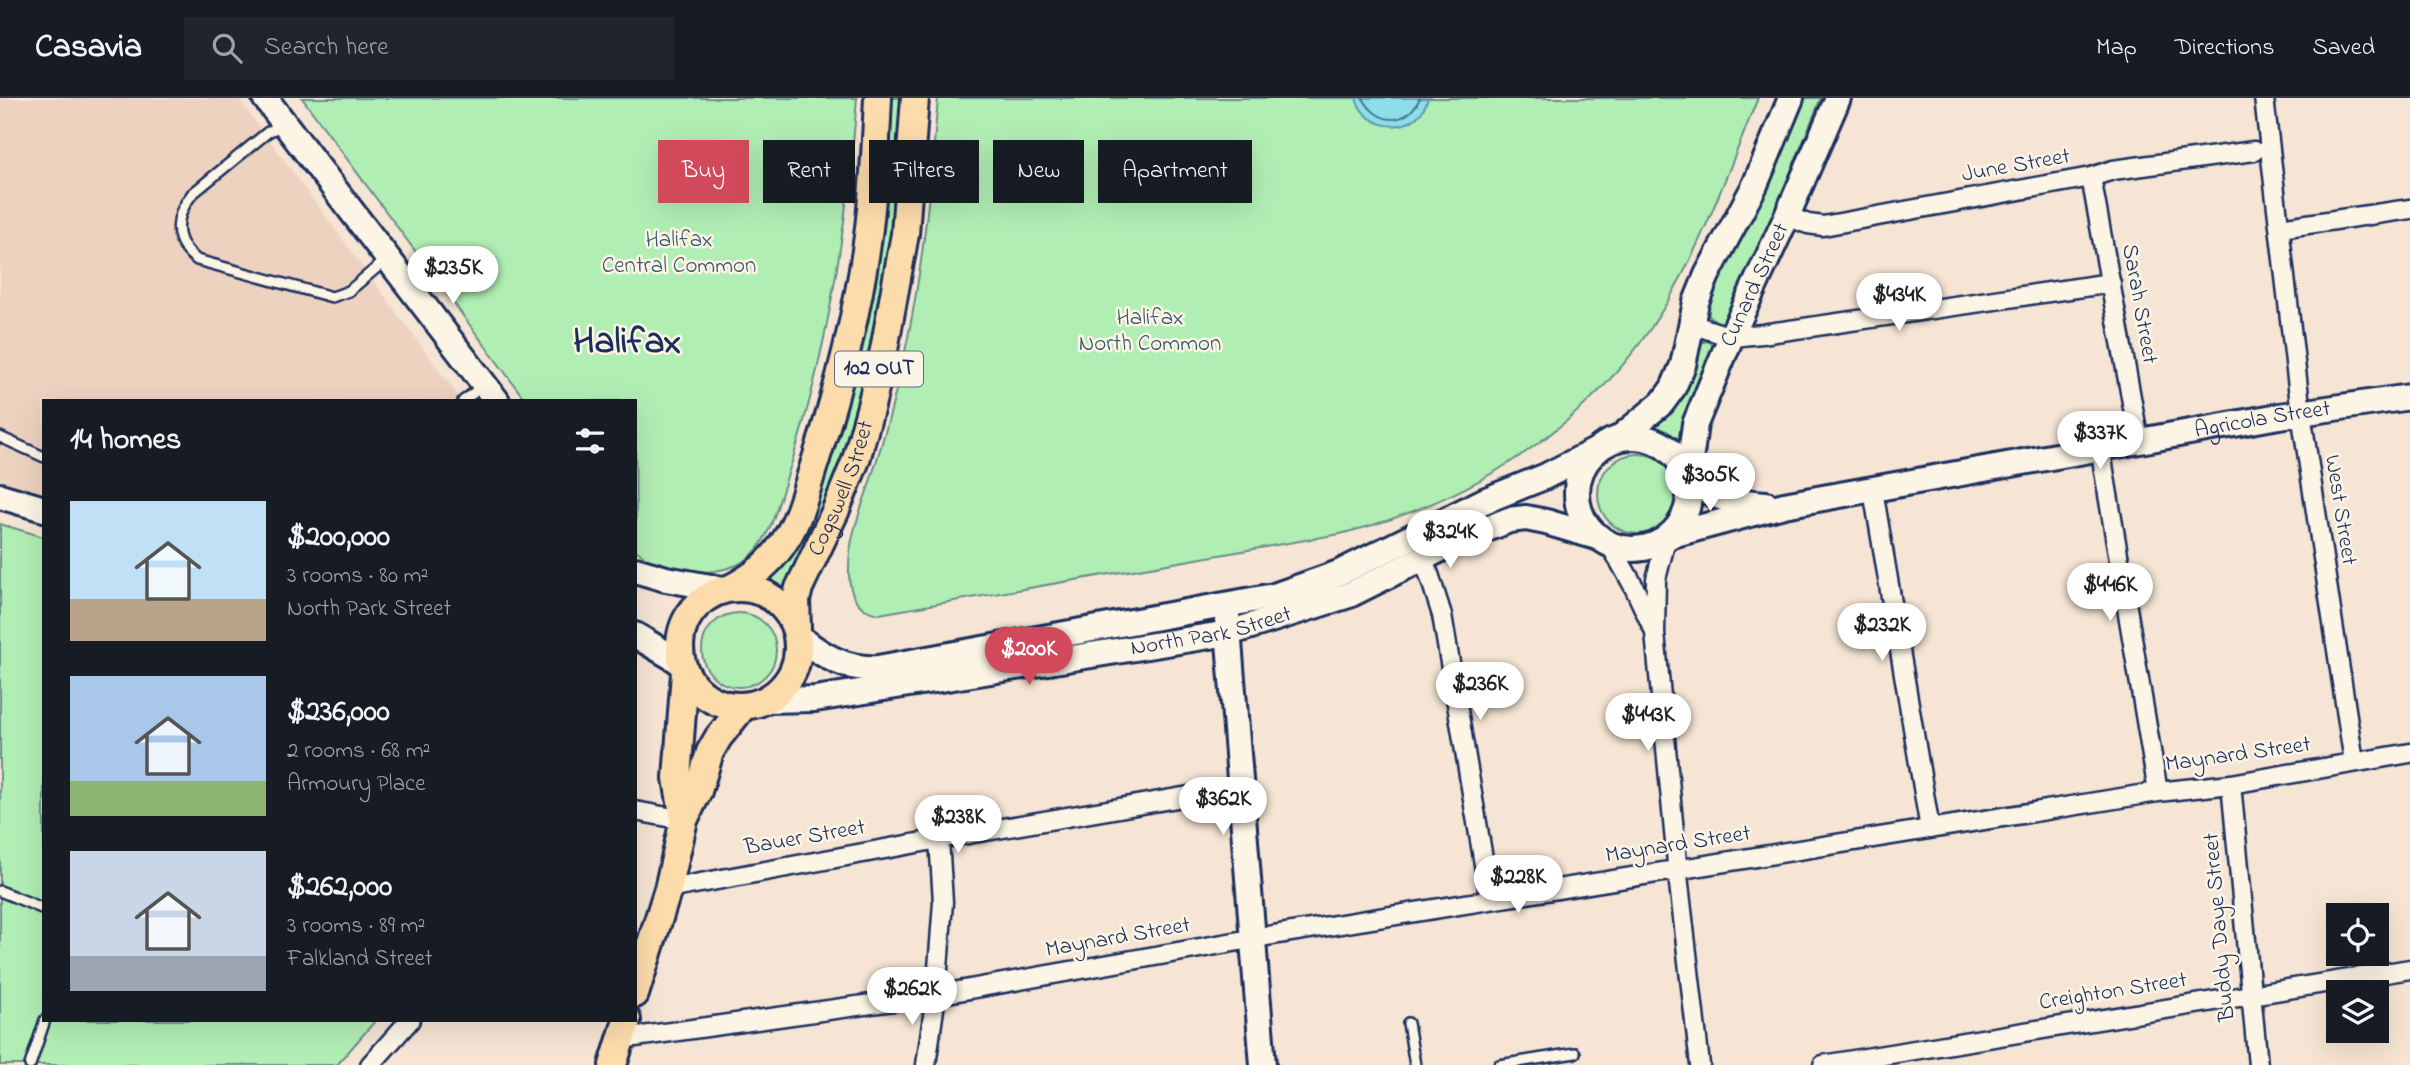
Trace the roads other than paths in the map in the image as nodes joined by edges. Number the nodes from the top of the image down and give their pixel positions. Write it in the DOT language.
graph roads {
  1 [pos="265,98"];
  2 [pos="878,98"];
  3 [pos="915,98"];
  4 [pos="1791,98"];
  5 [pos="1838,98"];
  6 [pos="2264,98"];
  7 [pos="285,123"];
  8 [pos="2254,151"];
  9 [pos="2091,177"];
  10 [pos="2410,209"];
  11 [pos="1787,216"];
  12 [pos="2280,228"];
  13 [pos="388,258"];
  14 [pos="2111,284"];
  15 [pos="1691,324"];
  16 [pos="1731,337"];
  17 [pos="491,393"];
  18 [pos="2410,397"];
  19 [pos="470,399"];
  20 [pos="2301,413"];
  21 [pos="0,438"];
  22 [pos="2139,441"];
  23 [pos="1608,444"];
  24 [pos="2100,447"];
  25 [pos="42,456"];
  26 [pos="1688,479"];
  27 [pos="1872,490"];
  28 [pos="0,496"];
  29 [pos="1784,505"];
  30 [pos="42,508"];
  31 [pos="1669,537"];
  32 [pos="1604,541"];
  33 [pos="1421,559"];
  34 [pos="637,571"];
  35 [pos="727,588"];
  36 [pos="1226,606"];
  37 [pos="799,633"];
  38 [pos="1229,633"];
  39 [pos="1655,633"];
  40 [pos="637,636"];
  41 [pos="684,668"];
  42 [pos="754,704"];
  43 [pos="2410,753"];
  44 [pos="2354,762"];
  45 [pos="2231,784"];
  46 [pos="1241,787"];
  47 [pos="2158,792"];
  48 [pos="637,811"];
  49 [pos="684,820"];
  50 [pos="1930,829"];
  51 [pos="939,839"];
  52 [pos="1678,870"];
  53 [pos="668,889"];
  54 [pos="0,891"];
  55 [pos="1490,900"];
  56 [pos="42,908"];
  57 [pos="1254,939"];
  58 [pos="2410,969"];
  59 [pos="637,988"];
  60 [pos="936,995"];
  61 [pos="2251,995"];
  62 [pos="44,1022"];
  63 [pos="408,1022"];
  64 [pos="1408,1023"];
  65 [pos="624,1030"];
  66 [pos="1575,1053"];
  67 [pos="30,1065"];
  68 [pos="370,1065"];
  69 [pos="613,1065"];
  70 [pos="926,1065"];
  71 [pos="1264,1065"];
  72 [pos="1415,1065"];
  73 [pos="1499,1065"];
  74 [pos="1700,1065"];
  75 [pos="1823,1065"];
  76 [pos="2258,1065"];
  1 -- 7 [label="main road"];
  2 -- 35 [label="main road, Cogswell Street"];
  3 -- 37 [label="main road, Cogswell Street / 102 OUT"];
  4 -- 15 [label="main road, Cunard Street"];
  5 -- 11 [label="main road, Cunard Street"];
  6 -- 12 [label="street, West Street"];
  7 -- 13 [label="main road"];
  7 -- 13 [label="lane"];
  8 -- 9 [label="street, June Street"];
  9 -- 11 [label="street, June Street"];
  9 -- 14 [label="street, Sarah Street"];
  10 -- 12 [label="street"];
  11 -- 16 [label="main road, Cunard Street"];
  12 -- 20 [label="street, West Street"];
  13 -- 17 [label="main road"];
  14 -- 16 [label="street"];
  14 -- 22 [label="street, Sarah Street"];
  15 -- 16 [label="street"];
  15 -- 23 [label="main road, Cunard Street"];
  16 -- 26 [label="main road, Cunard Street"];
  17 -- 19 [label="lane"];
  18 -- 20 [label="main road, Agricola Street"];
  20 -- 22 [label="main road, Agricola Street"];
  20 -- 44 [label="street, West Street"];
  21 -- 25 [label="lane"];
  22 -- 24 [label="main road, Agricola Street"];
  23 -- 26 [label="main road"];
  23 -- 32 [label="main road"];
  23 -- 36 [label="main road, North Park Street"];
  24 -- 27 [label="main road, Agricola Street"];
  24 -- 47 [label="street"];
  26 -- 29 [label="main road, Agricola Street"];
  26 -- 31 [label="main road"];
  27 -- 29 [label="main road, Agricola Street"];
  27 -- 50 [label="street"];
  28 -- 30 [label="main road"];
  29 -- 31 [label="main road, Agricola Street"];
  31 -- 32 [label="main road"];
  31 -- 39 [label="street"];
  32 -- 33 [label="main road, North Park Street"];
  32 -- 39 [label="street"];
  33 -- 38 [label="main road, North Park Street"];
  33 -- 55 [label="street"];
  34 -- 35 [label="main road"];
  35 -- 37 [label="main road"];
  35 -- 41 [label="main road"];
  36 -- 37 [label="main road, North Park Street"];
  36 -- 38 [label="main road"];
  37 -- 42 [label="main road, 102 OUT"];
  38 -- 42 [label="main road, North Park Street"];
  38 -- 46 [label="main road"];
  39 -- 52 [label="street"];
  40 -- 41 [label="main road"];
  41 -- 42 [label="main road"];
  41 -- 49 [label="main road"];
  42 -- 49 [label="main road, 102 OUT"];
  43 -- 44 [label="street, Maynard Street"];
  44 -- 45 [label="street, Maynard Street"];
  45 -- 47 [label="street, Maynard Street"];
  45 -- 61 [label="street, Buddy Daye Street"];
  46 -- 51 [label="street, Bauer Street"];
  46 -- 57 [label="main road"];
  47 -- 50 [label="street, Maynard Street"];
  48 -- 49 [label="street"];
  49 -- 53 [label="main road, 102 OUT"];
  50 -- 52 [label="street, Maynard Street"];
  51 -- 53 [label="street, Bauer Street"];
  51 -- 60 [label="street"];
  52 -- 55 [label="street, Maynard Street"];
  52 -- 74 [label="street"];
  53 -- 59 [label="main road, 102 OUT"];
  54 -- 56 [label="lane"];
  55 -- 57 [label="street, Maynard Street"];
  57 -- 60 [label="street, Maynard Street"];
  57 -- 71 [label="main road"];
  58 -- 61 [label="street, Creighton Street"];
  60 -- 65 [label="street, Maynard Street"];
  60 -- 70 [label="street"];
  61 -- 75 [label="street, Creighton Street"];
  61 -- 76 [label="street, Buddy Daye Street"];
  62 -- 67 [label="lane"];
  63 -- 68 [label="street"];
  64 -- 72 [label="lane"];
  65 -- 69 [label="main road"];
  66 -- 73 [label="lane"];
}
